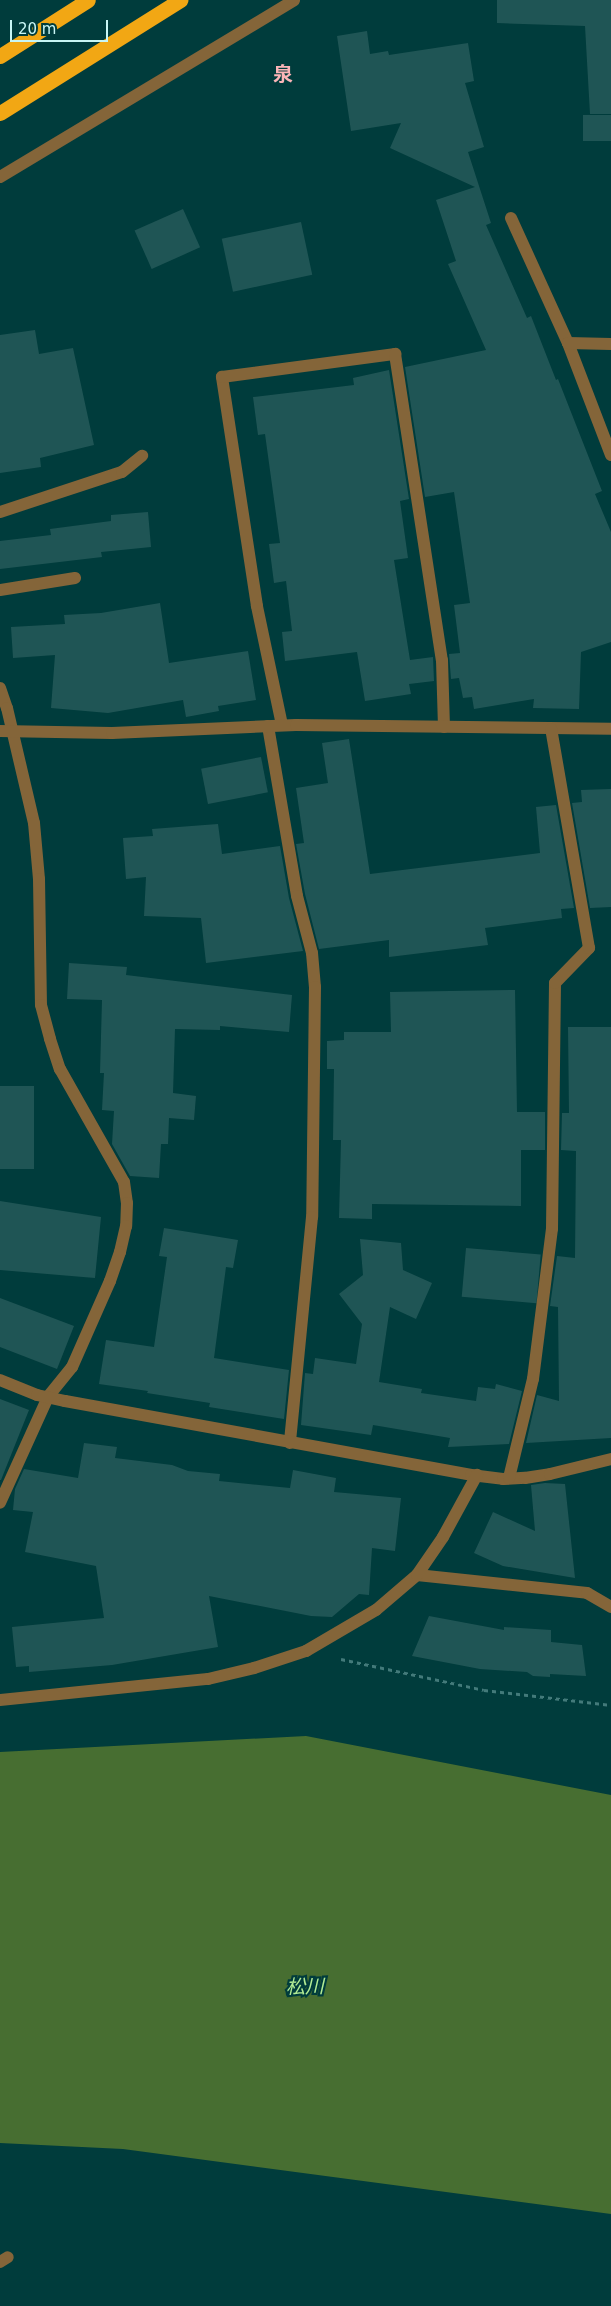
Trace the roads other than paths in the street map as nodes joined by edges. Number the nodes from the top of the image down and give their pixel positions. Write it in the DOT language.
graph roads {
  1 [pos="88,0"];
  2 [pos="180,0"];
  3 [pos="294,0"];
  4 [pos="0,56"];
  5 [pos="0,113"];
  6 [pos="0,178"];
  7 [pos="510,218"];
  8 [pos="568,343"];
  9 [pos="611,344"];
  10 [pos="611,455"];
  11 [pos="142,456"];
  12 [pos="0,512"];
  13 [pos="75,578"];
  14 [pos="0,590"];
  15 [pos="0,688"];
  16 [pos="268,726"];
  17 [pos="282,726"];
  18 [pos="444,727"];
  19 [pos="551,729"];
  20 [pos="611,729"];
  21 [pos="6,731"];
  22 [pos="0,1380"];
  23 [pos="48,1398"];
  24 [pos="290,1443"];
  25 [pos="611,1459"];
  26 [pos="476,1475"];
  27 [pos="509,1478"];
  28 [pos="0,1503"];
  29 [pos="417,1575"];
  30 [pos="611,1607"];
  31 [pos="0,1700"];
  1 -- 4 [label="highway"];
  2 -- 5 [label="highway"];
  3 -- 6 [label="street"];
  7 -- 8 [label="street"];
  8 -- 9 [label="street"];
  8 -- 10 [label="street"];
  11 -- 12 [label="street"];
  13 -- 14 [label="street"];
  15 -- 21 [label="street"];
  16 -- 17 [label="street"];
  16 -- 21 [label="street"];
  16 -- 24 [label="street"];
  17 -- 18 [label="street"];
  17 -- 18 [label="street"];
  18 -- 19 [label="street"];
  19 -- 20 [label="street"];
  19 -- 27 [label="street"];
  21 -- 23 [label="street"];
  22 -- 23 [label="street"];
  23 -- 24 [label="street"];
  23 -- 28 [label="street"];
  24 -- 26 [label="street"];
  25 -- 27 [label="street"];
  26 -- 27 [label="street"];
  26 -- 29 [label="street"];
  29 -- 30 [label="street"];
  29 -- 31 [label="street"];
}
